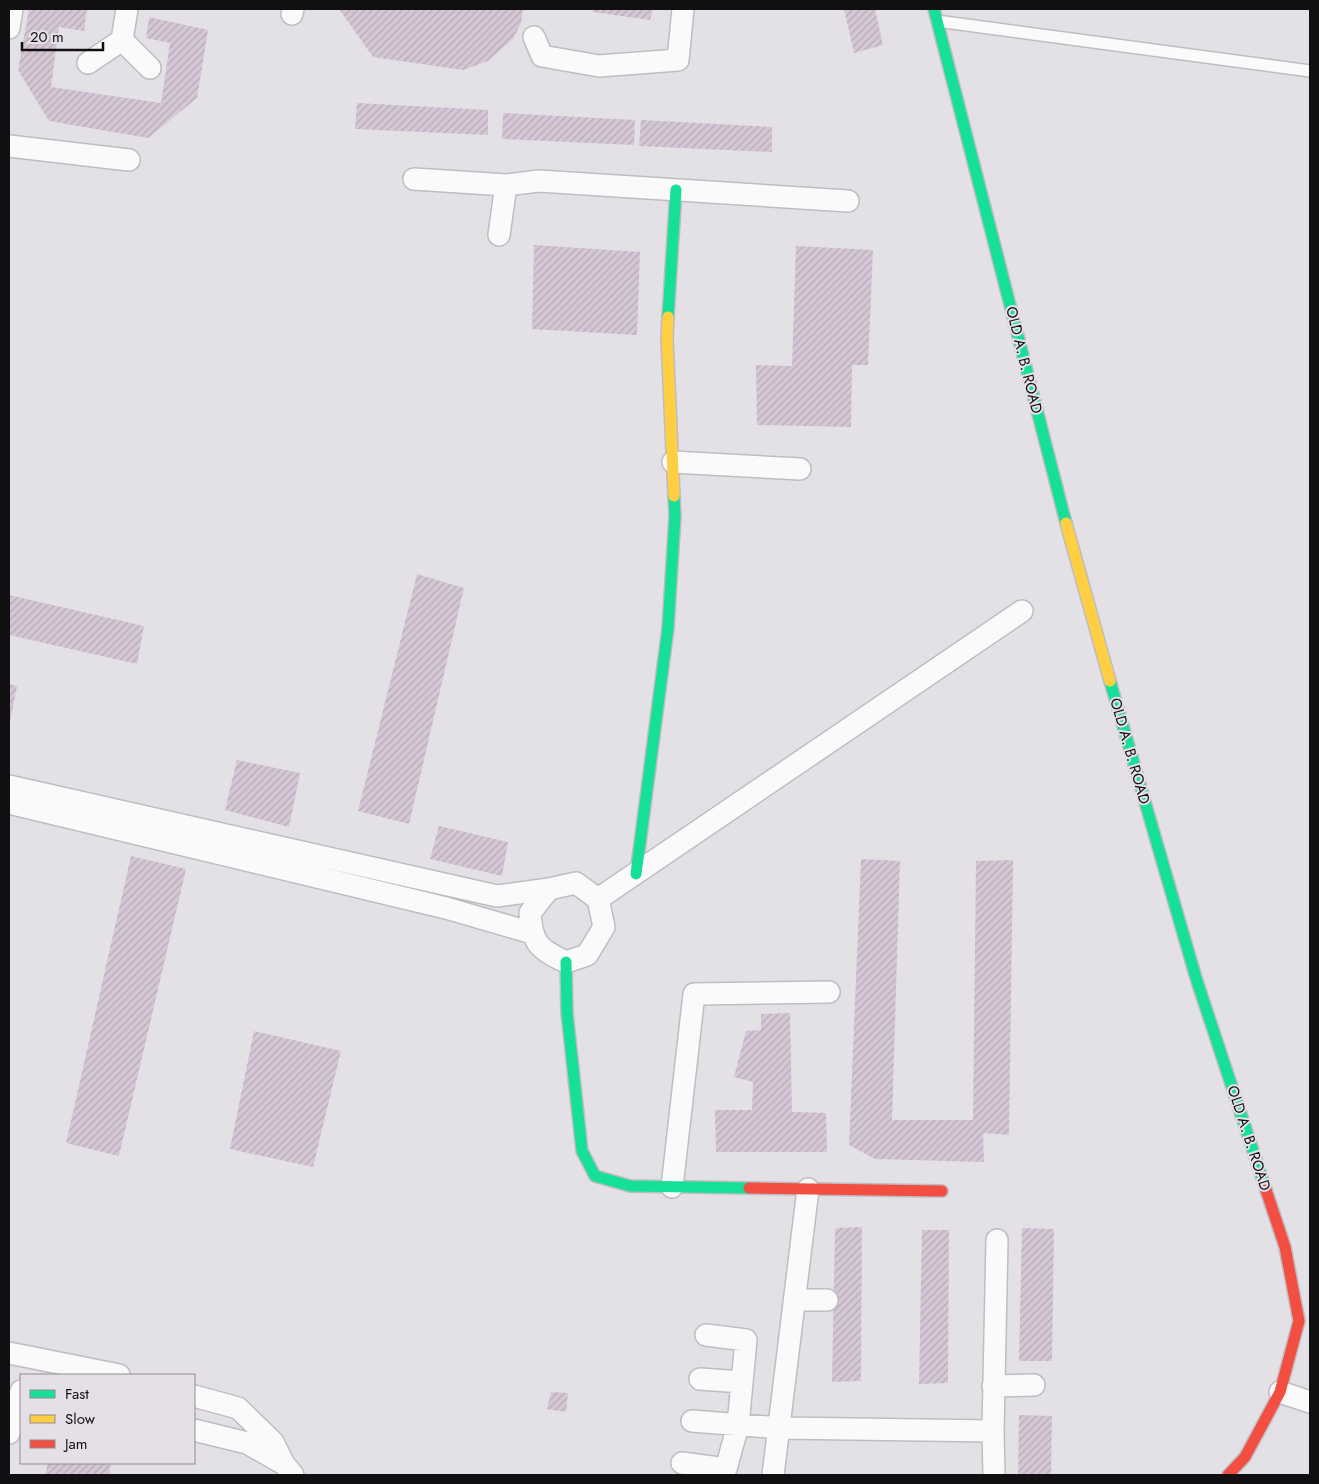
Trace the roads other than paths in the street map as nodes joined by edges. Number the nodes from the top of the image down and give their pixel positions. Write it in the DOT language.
graph roads {
  1 [pos="12,9"];
  2 [pos="127,9"];
  3 [pos="683,9"];
  4 [pos="934,9"];
  5 [pos="938,21"];
  6 [pos="9,28"];
  7 [pos="534,37"];
  8 [pos="122,40"];
  9 [pos="88,63"];
  10 [pos="150,68"];
  11 [pos="1310,71"];
  12 [pos="9,146"];
  13 [pos="129,160"];
  14 [pos="414,179"];
  15 [pos="506,184"];
  16 [pos="676,190"];
  17 [pos="848,201"];
  18 [pos="499,235"];
  19 [pos="673,462"];
  20 [pos="800,469"];
  21 [pos="1022,611"];
  22 [pos="9,786"];
  23 [pos="9,803"];
  24 [pos="636,874"];
  25 [pos="549,889"];
  26 [pos="598,899"];
  27 [pos="532,933"];
  28 [pos="566,962"];
  29 [pos="829,992"];
  30 [pos="672,1187"];
  31 [pos="808,1189"];
  32 [pos="942,1191"];
  33 [pos="997,1240"];
  34 [pos="795,1300"];
  35 [pos="827,1300"];
  36 [pos="706,1335"];
  37 [pos="9,1354"];
  38 [pos="114,1374"];
  39 [pos="700,1379"];
  40 [pos="742,1382"];
  41 [pos="1034,1385"];
  42 [pos="994,1386"];
  43 [pos="1280,1392"];
  44 [pos="20,1394"];
  45 [pos="195,1396"];
  46 [pos="1310,1402"];
  47 [pos="692,1421"];
  48 [pos="738,1425"];
  49 [pos="780,1428"];
  50 [pos="195,1430"];
  51 [pos="992,1431"];
  52 [pos="9,1433"];
  53 [pos="682,1463"];
  54 [pos="288,1470"];
  55 [pos="773,1475"];
  56 [pos="994,1475"];
  57 [pos="1228,1475"];
  1 -- 6 [label="street"];
  2 -- 8 [label="street"];
  3 -- 7 [label="street"];
  4 -- 5 [label="street, OLD A. B. ROAD"];
  5 -- 11 [label="lane"];
  5 -- 43 [label="street, OLD A. B. ROAD"];
  8 -- 9 [label="street"];
  8 -- 10 [label="street"];
  12 -- 13 [label="street"];
  14 -- 15 [label="street"];
  15 -- 16 [label="street"];
  15 -- 18 [label="street"];
  16 -- 17 [label="street"];
  16 -- 19 [label="street"];
  19 -- 20 [label="street"];
  19 -- 24 [label="street"];
  21 -- 24 [label="street"];
  22 -- 25 [label="street"];
  23 -- 27 [label="street"];
  24 -- 26 [label="street"];
  25 -- 26 [label="street"];
  25 -- 27 [label="street"];
  26 -- 28 [label="street"];
  27 -- 28 [label="street"];
  28 -- 30 [label="street"];
  29 -- 30 [label="street"];
  30 -- 31 [label="street"];
  31 -- 32 [label="street"];
  31 -- 34 [label="street"];
  33 -- 42 [label="street"];
  34 -- 35 [label="street"];
  34 -- 49 [label="street"];
  36 -- 40 [label="street"];
  37 -- 38 [label="street"];
  39 -- 40 [label="street"];
  40 -- 48 [label="street"];
  41 -- 42 [label="street"];
  42 -- 51 [label="street"];
  43 -- 46 [label="street"];
  43 -- 57 [label="street, OLD A. B. ROAD"];
  44 -- 52 [label="street"];
  45 -- 54 [label="street"];
  47 -- 48 [label="street"];
  48 -- 49 [label="street"];
  48 -- 53 [label="street"];
  49 -- 51 [label="street"];
  49 -- 55 [label="street"];
  50 -- 54 [label="street"];
  51 -- 56 [label="street"];
}
